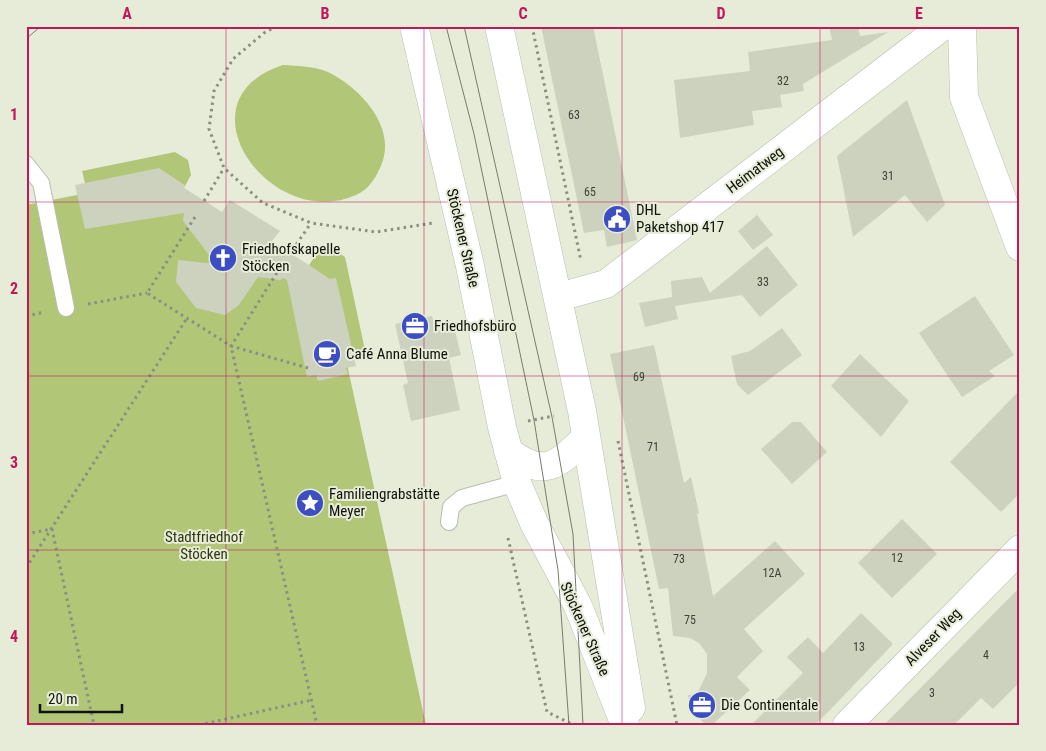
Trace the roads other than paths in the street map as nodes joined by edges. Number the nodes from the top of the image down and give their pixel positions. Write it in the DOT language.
graph roads {
  1 [pos="414,26"];
  2 [pos="500,26"];
  3 [pos="943,26"];
  4 [pos="962,26"];
  5 [pos="26,164"];
  6 [pos="1020,247"];
  7 [pos="559,297"];
  8 [pos="66,308"];
  9 [pos="585,438"];
  10 [pos="505,439"];
  11 [pos="517,483"];
  12 [pos="449,522"];
  13 [pos="1020,549"];
  14 [pos="625,725"];
  15 [pos="634,725"];
  16 [pos="847,725"];
  1 -- 10 [label="street, Stöckener Straße"];
  2 -- 7 [label="street, Stöckener Straße"];
  3 -- 7 [label="street, Heimatweg"];
  4 -- 6 [label="street"];
  5 -- 8 [label="lane"];
  7 -- 9 [label="street, Stöckener Straße"];
  9 -- 10 [label="street"];
  9 -- 15 [label="street, Stöckener Straße"];
  10 -- 11 [label="street, Stöckener Straße"];
  11 -- 12 [label="lane"];
  11 -- 14 [label="street, Stöckener Straße"];
  13 -- 16 [label="street, Alveser Weg"];
}
